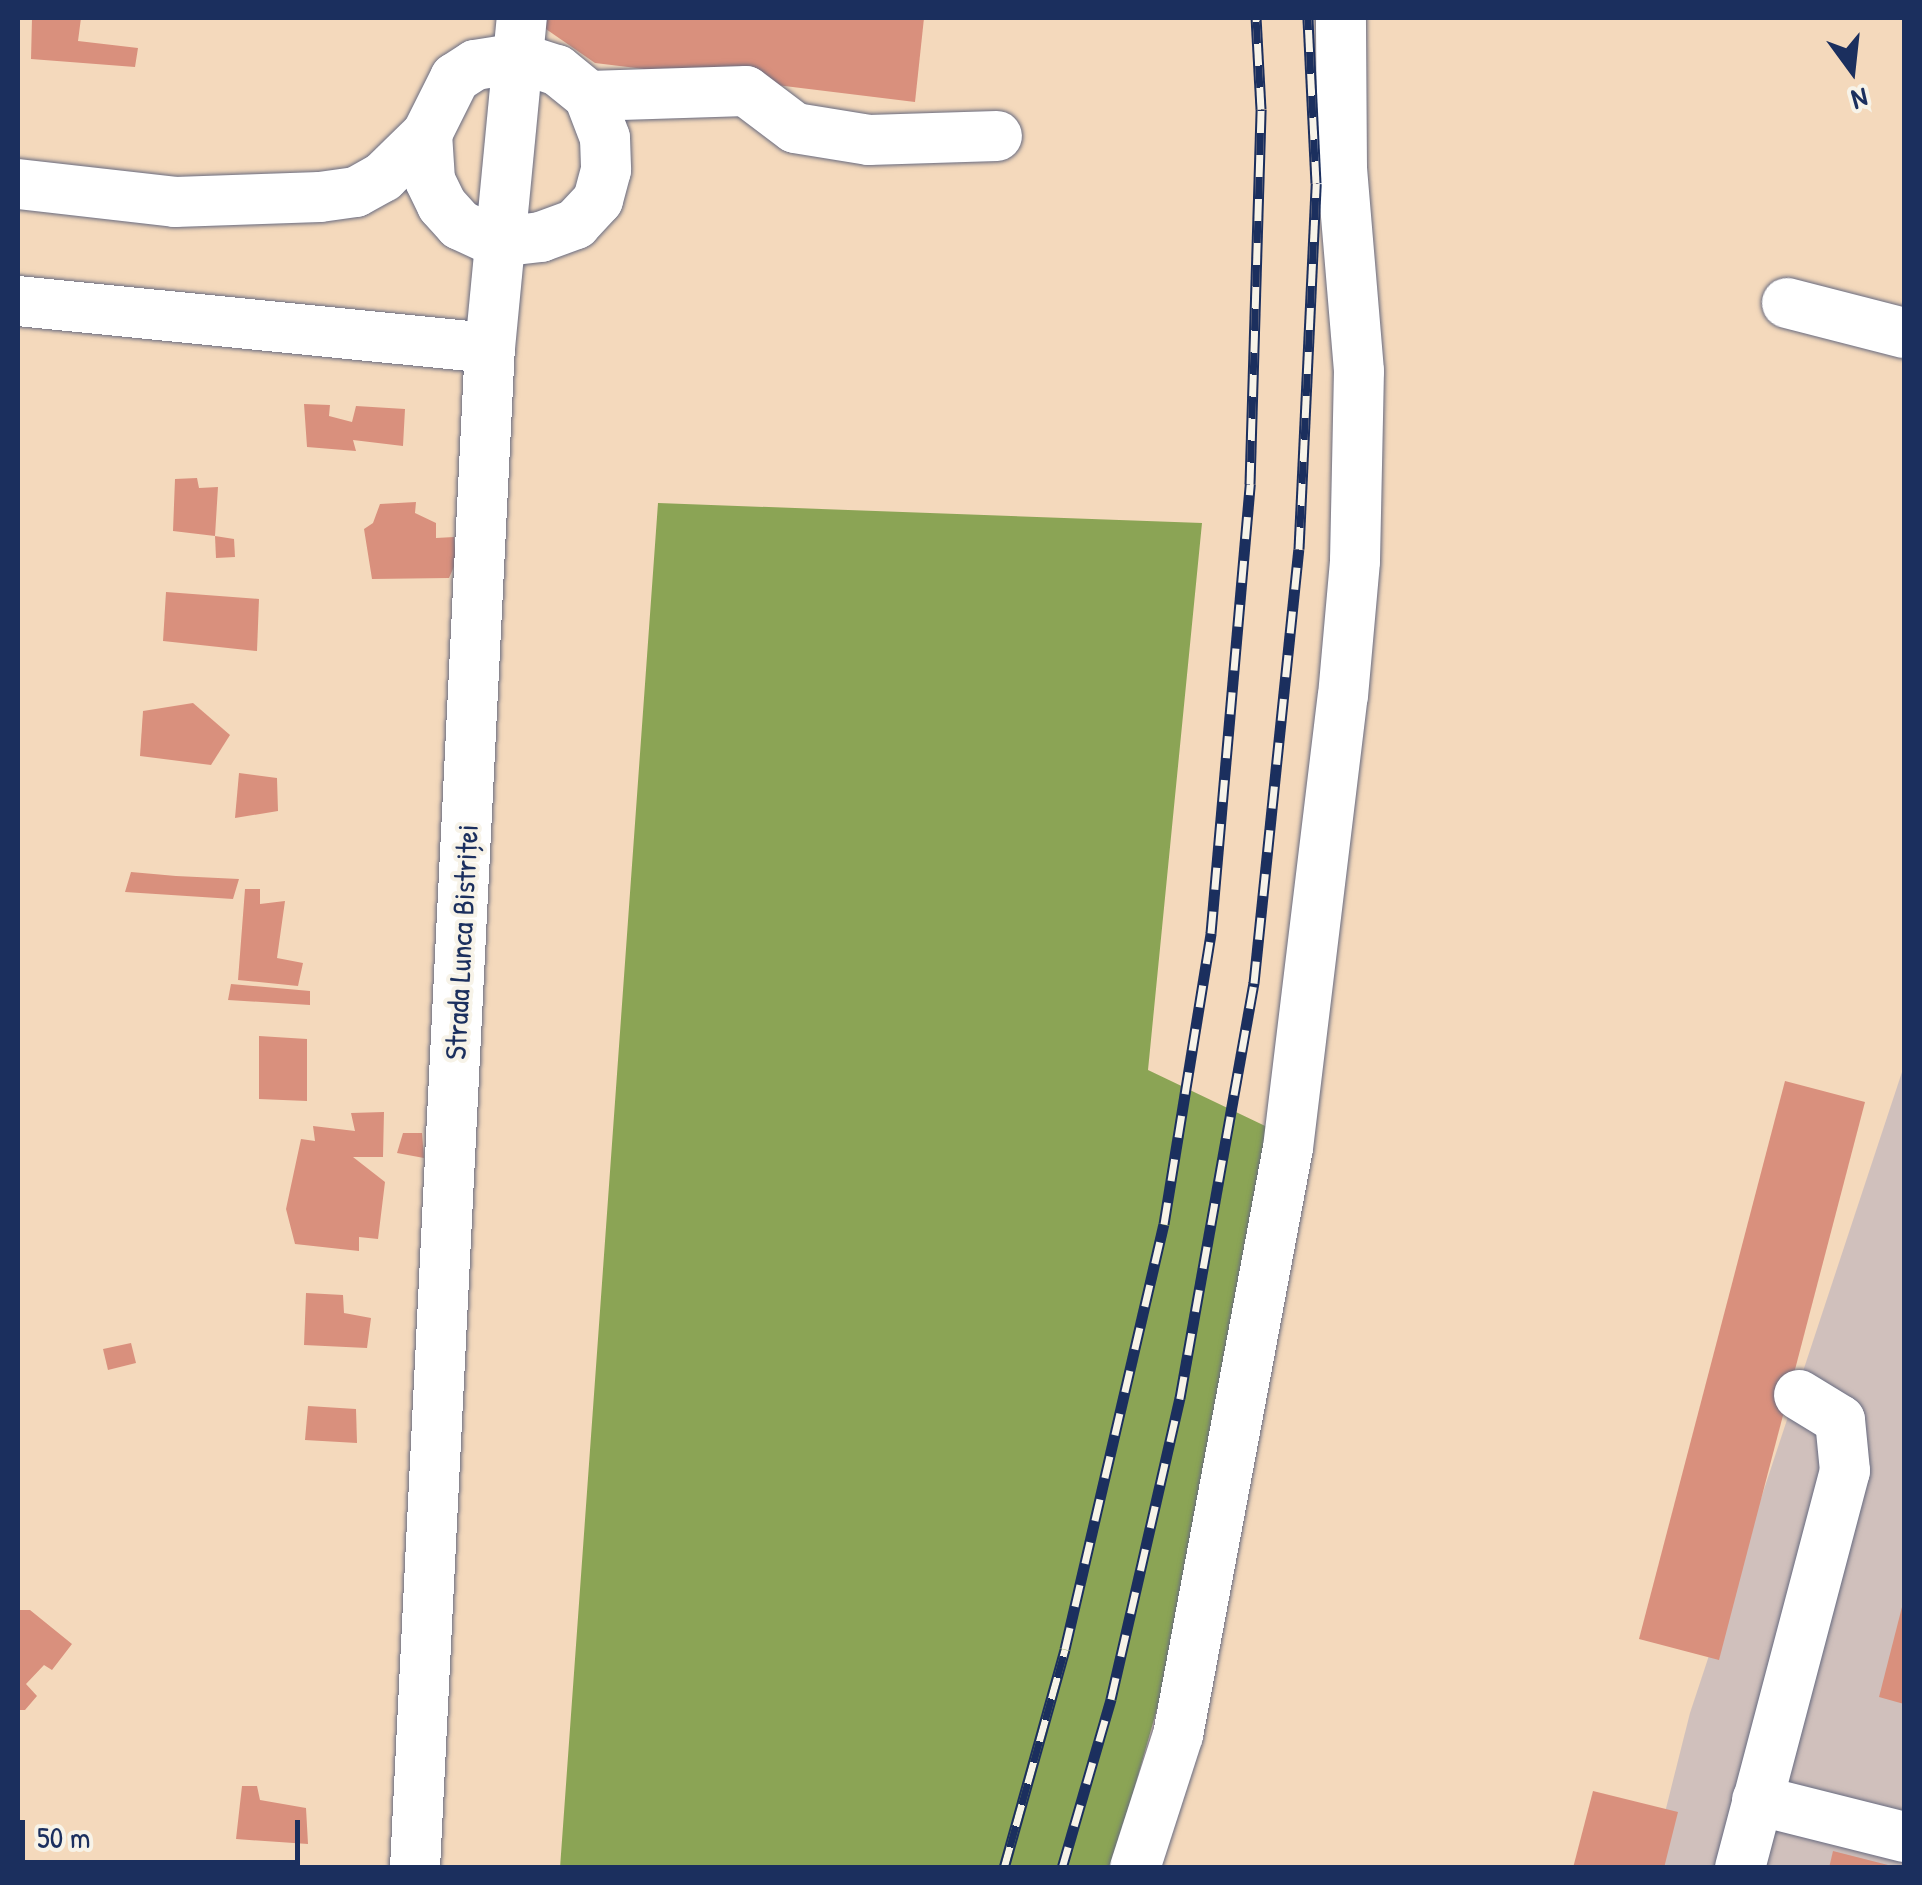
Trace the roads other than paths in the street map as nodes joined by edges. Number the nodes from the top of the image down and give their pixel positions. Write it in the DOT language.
graph roads {
  1 [pos="1341,18"];
  2 [pos="520,38"];
  3 [pos="589,96"];
  4 [pos="427,134"];
  5 [pos="997,136"];
  6 [pos="18,184"];
  7 [pos="497,242"];
  8 [pos="18,302"];
  9 [pos="1787,303"];
  10 [pos="1904,334"];
  11 [pos="490,348"];
  12 [pos="1800,1395"];
  13 [pos="1757,1800"];
  14 [pos="1904,1837"];
  15 [pos="415,1868"];
  16 [pos="1135,1868"];
  17 [pos="1740,1868"];
  1 -- 16 [label="street"];
  2 -- 3 [label="street"];
  2 -- 4 [label="street"];
  2 -- 7 [label="street, Strada Lunca Bistriței"];
  3 -- 5 [label="street"];
  3 -- 7 [label="street"];
  4 -- 6 [label="street"];
  4 -- 7 [label="street"];
  7 -- 11 [label="street, Strada Lunca Bistriței"];
  8 -- 11 [label="street"];
  9 -- 10 [label="street"];
  11 -- 15 [label="street, Strada Lunca Bistriței"];
  12 -- 13 [label="street"];
  13 -- 14 [label="street"];
  13 -- 17 [label="street"];
}
